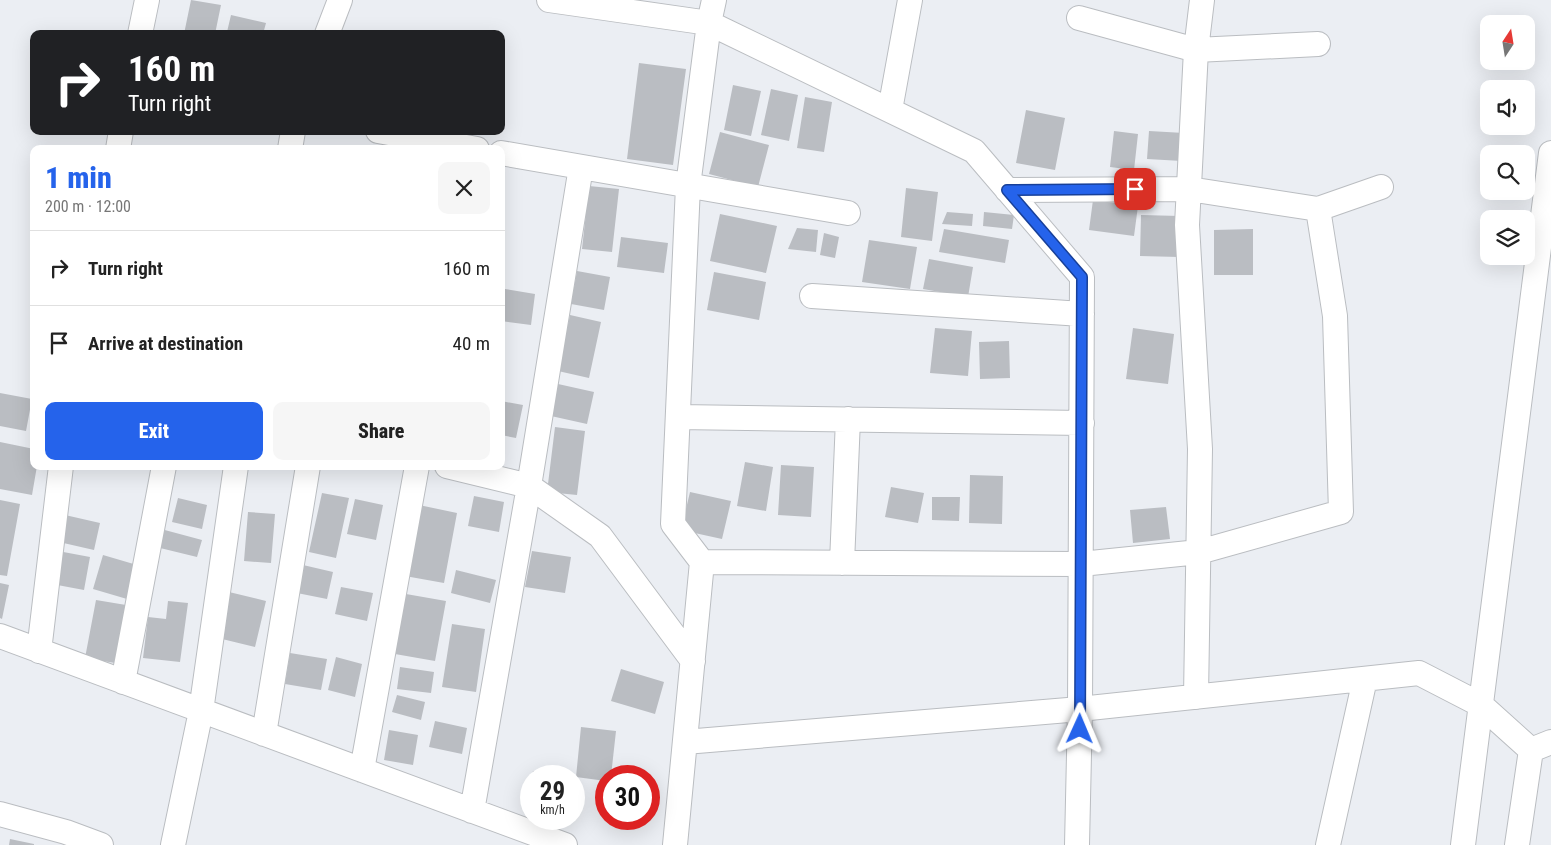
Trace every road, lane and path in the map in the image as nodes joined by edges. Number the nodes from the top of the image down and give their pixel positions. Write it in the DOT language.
graph roads {
  1 [pos="147,0"];
  2 [pos="340,0"];
  3 [pos="549,0"];
  4 [pos="714,0"];
  5 [pos="910,0"];
  6 [pos="1202,0"];
  7 [pos="618,5"];
  8 [pos="1079,18"];
  9 [pos="709,23"];
  10 [pos="141,30"];
  11 [pos="329,30"];
  12 [pos="1318,44"];
  13 [pos="1196,50"];
  14 [pos="890,110"];
  15 [pos="400,135"];
  16 [pos="455,145"];
  17 [pos="1551,153"];
  18 [pos="505,154"];
  19 [pos="581,167"];
  20 [pos="688,186"];
  21 [pos="1381,187"];
  22 [pos="1189,189"];
  23 [pos="1007,190"];
  24 [pos="1318,209"];
  25 [pos="1547,212"];
  26 [pos="848,213"];
  27 [pos="812,296"];
  28 [pos="1082,314"];
  29 [pos="678,417"];
  30 [pos="848,419"];
  31 [pos="1082,422"];
  32 [pos="61,470"];
  33 [pos="163,470"];
  34 [pos="235,470"];
  35 [pos="307,470"];
  36 [pos="416,470"];
  37 [pos="463,470"];
  38 [pos="529,486"];
  39 [pos="1199,552"];
  40 [pos="702,562"];
  41 [pos="842,563"];
  42 [pos="1081,564"];
  43 [pos="0,636"];
  44 [pos="39,651"];
  45 [pos="693,661"];
  46 [pos="1365,679"];
  47 [pos="123,682"];
  48 [pos="1196,697"];
  49 [pos="1481,704"];
  50 [pos="1080,709"];
  51 [pos="201,711"];
  52 [pos="264,734"];
  53 [pos="685,742"];
  54 [pos="1541,746"];
  55 [pos="362,770"];
  56 [pos="472,811"];
  57 [pos="0,814"];
  58 [pos="64,839"];
  59 [pos="102,845"];
  60 [pos="173,845"];
  61 [pos="565,845"];
  62 [pos="675,845"];
  63 [pos="1077,845"];
  64 [pos="1328,845"];
  65 [pos="1463,845"];
  66 [pos="1517,845"];
  1 -- 10 [label="street"];
  2 -- 11 [label="street"];
  3 -- 7 [label="street"];
  4 -- 9 [label="street"];
  5 -- 14 [label="street"];
  6 -- 13 [label="street"];
  7 -- 9 [label="street"];
  8 -- 13 [label="street"];
  9 -- 14 [label="street"];
  9 -- 20 [label="street"];
  12 -- 13 [label="street"];
  13 -- 22 [label="street"];
  14 -- 23 [label="street"];
  15 -- 16 [label="street"];
  17 -- 25 [label="street"];
  18 -- 19 [label="street"];
  19 -- 20 [label="street"];
  19 -- 38 [label="street"];
  20 -- 26 [label="street"];
  20 -- 29 [label="street"];
  21 -- 24 [label="street"];
  22 -- 23 [label="street"];
  22 -- 24 [label="street"];
  22 -- 39 [label="street"];
  23 -- 28 [label="street"];
  24 -- 39 [label="street"];
  25 -- 49 [label="street"];
  27 -- 28 [label="street"];
  28 -- 31 [label="street"];
  29 -- 30 [label="street"];
  29 -- 40 [label="street"];
  30 -- 31 [label="street"];
  30 -- 41 [label="street"];
  31 -- 42 [label="street"];
  32 -- 44 [label="street"];
  33 -- 47 [label="street"];
  34 -- 51 [label="street"];
  35 -- 52 [label="street"];
  36 -- 55 [label="street"];
  37 -- 38 [label="street"];
  38 -- 45 [label="street"];
  38 -- 56 [label="street"];
  39 -- 42 [label="street"];
  39 -- 48 [label="street"];
  40 -- 41 [label="street"];
  40 -- 45 [label="street"];
  41 -- 42 [label="street"];
  42 -- 50 [label="street"];
  43 -- 44 [label="street"];
  44 -- 47 [label="street"];
  45 -- 53 [label="street"];
  46 -- 48 [label="street"];
  46 -- 49 [label="street"];
  46 -- 64 [label="street"];
  47 -- 51 [label="street"];
  48 -- 50 [label="street"];
  49 -- 54 [label="street"];
  49 -- 65 [label="street"];
  50 -- 53 [label="street"];
  50 -- 63 [label="street"];
  51 -- 52 [label="street"];
  51 -- 60 [label="street"];
  52 -- 55 [label="street"];
  53 -- 62 [label="street"];
  54 -- 66 [label="street"];
  55 -- 56 [label="street"];
  56 -- 61 [label="street"];
  57 -- 58 [label="street"];
  58 -- 59 [label="street"];
}
